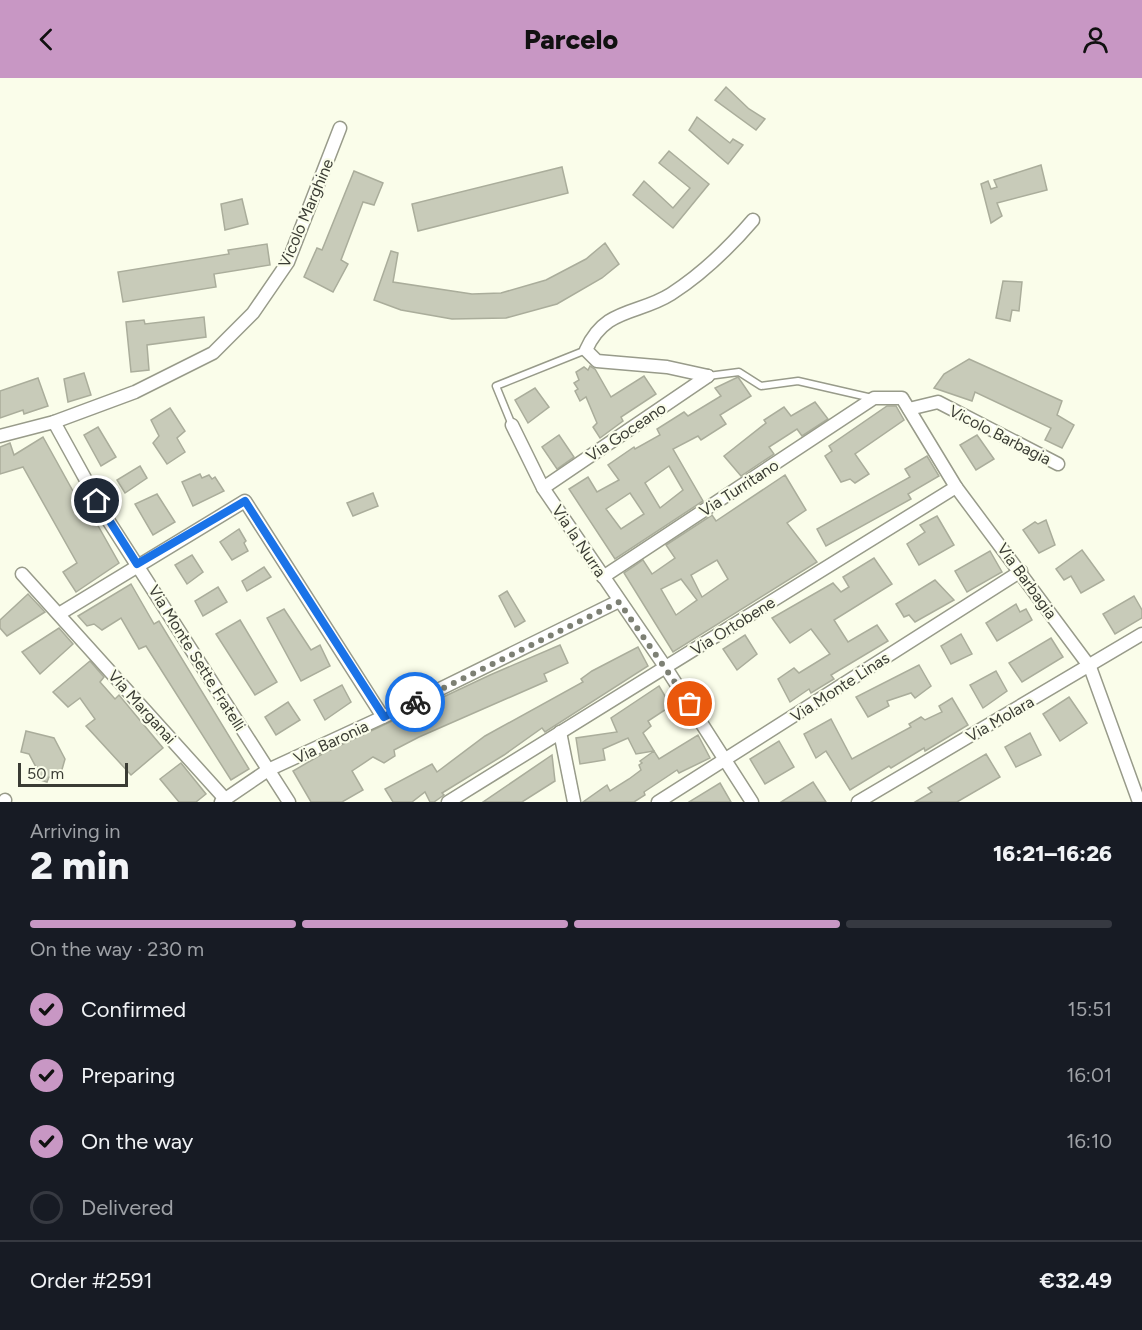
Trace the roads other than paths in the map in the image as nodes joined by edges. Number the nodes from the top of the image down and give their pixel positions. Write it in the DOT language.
graph roads {
  1 [pos="340,128"];
  2 [pos="753,220"];
  3 [pos="586,350"];
  4 [pos="708,376"];
  5 [pos="874,398"];
  6 [pos="909,409"];
  7 [pos="54,422"];
  8 [pos="512,425"];
  9 [pos="0,436"];
  10 [pos="1058,464"];
  11 [pos="956,487"];
  12 [pos="543,488"];
  13 [pos="137,564"];
  14 [pos="1021,571"];
  15 [pos="22,574"];
  16 [pos="603,577"];
  17 [pos="619,602"];
  18 [pos="59,614"];
  19 [pos="1142,634"];
  20 [pos="1090,667"];
  21 [pos="666,668"];
  22 [pos="384,717"];
  23 [pos="560,732"];
  24 [pos="727,759"];
  25 [pos="268,770"];
  26 [pos="224,801"];
  27 [pos="289,802"];
  28 [pos="448,802"];
  29 [pos="574,802"];
  30 [pos="658,802"];
  31 [pos="752,802"];
  32 [pos="858,802"];
  33 [pos="1139,802"];
  1 -- 7 [label="street, Vicolo Marghine"];
  2 -- 3 [label="street"];
  3 -- 4 [label="street"];
  3 -- 8 [label="lane"];
  4 -- 5 [label="lane"];
  4 -- 12 [label="street, Via Goceano"];
  5 -- 6 [label="street"];
  5 -- 16 [label="street, Via Turritano"];
  6 -- 10 [label="street, Vicolo Barbagia"];
  6 -- 11 [label="street, Via Barbagia"];
  7 -- 9 [label="street, Vicolo Marghine"];
  7 -- 13 [label="street, Via Monte Sette Fratelli"];
  8 -- 12 [label="street, Via la Nurra"];
  11 -- 14 [label="street, Via Barbagia"];
  11 -- 21 [label="street, Via Ortobene"];
  12 -- 16 [label="street, Via la Nurra"];
  13 -- 18 [label="street"];
  13 -- 22 [label="street"];
  13 -- 25 [label="street, Via Monte Sette Fratelli"];
  14 -- 20 [label="street, Via Barbagia"];
  14 -- 24 [label="street, Via Monte Linas"];
  15 -- 18 [label="street, Via Marganai"];
  16 -- 17 [label="street, Via la Nurra"];
  17 -- 21 [label="street, Via la Nurra"];
  17 -- 22 [label="street, Via Baronia"];
  18 -- 26 [label="street, Via Marganai"];
  19 -- 20 [label="street, Via Molara"];
  20 -- 32 [label="street, Via Molara"];
  20 -- 33 [label="street, Via Barbagia"];
  21 -- 23 [label="street, Via Ortobene"];
  21 -- 24 [label="street, Via la Nurra"];
  22 -- 25 [label="street, Via Baronia"];
  23 -- 28 [label="street, Via Ortobene"];
  23 -- 29 [label="street"];
  24 -- 30 [label="street, Via Monte Linas"];
  24 -- 31 [label="street, Via la Nurra"];
  25 -- 26 [label="street, Via Baronia"];
  25 -- 27 [label="street, Via Monte Sette Fratelli"];
}
